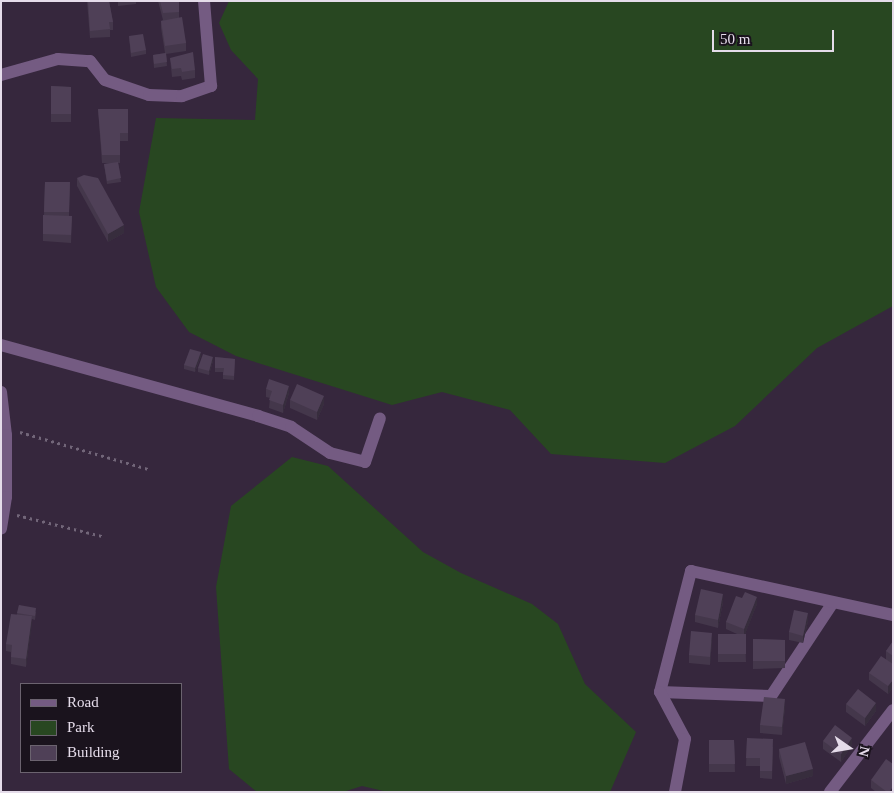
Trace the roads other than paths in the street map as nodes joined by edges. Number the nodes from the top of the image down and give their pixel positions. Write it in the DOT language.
graph roads {
  1 [pos="204,1"];
  2 [pos="1,75"];
  3 [pos="1,344"];
  4 [pos="1,392"];
  5 [pos="380,418"];
  6 [pos="1,529"];
  7 [pos="832,604"];
  8 [pos="893,615"];
  9 [pos="660,692"];
  10 [pos="893,710"];
  11 [pos="676,792"];
  12 [pos="830,792"];
  1 -- 2 [label="street"];
  3 -- 5 [label="street"];
  4 -- 6 [label="street"];
  7 -- 8 [label="street"];
  7 -- 9 [label="street"];
  7 -- 9 [label="street"];
  9 -- 11 [label="street"];
  10 -- 12 [label="street"];
}
